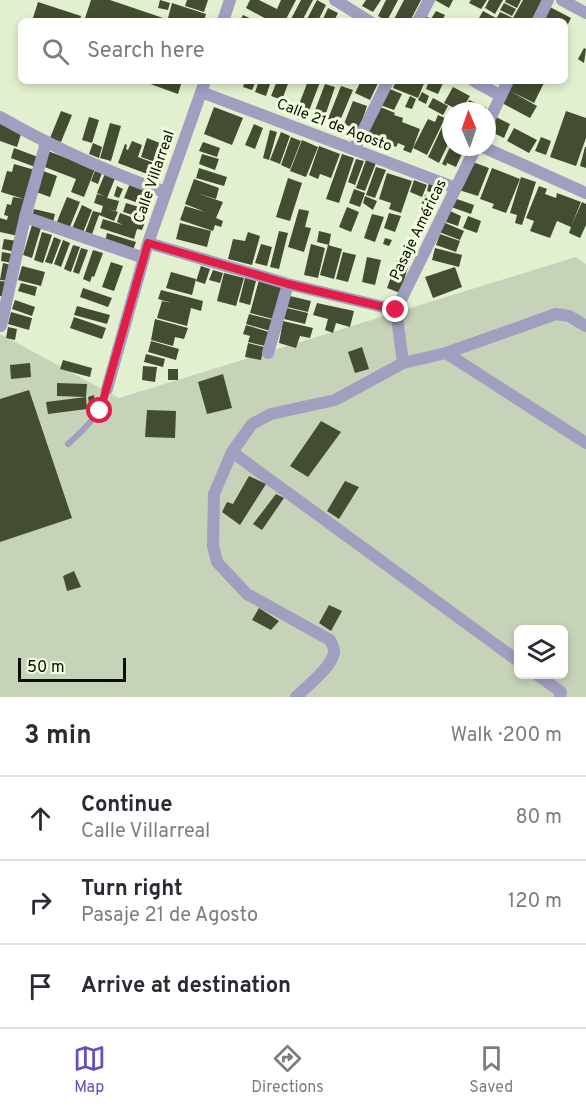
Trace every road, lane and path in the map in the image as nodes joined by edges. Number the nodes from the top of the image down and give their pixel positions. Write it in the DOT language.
graph roads {
  1 [pos="230,0"];
  2 [pos="335,0"];
  3 [pos="429,0"];
  4 [pos="548,0"];
  5 [pos="562,0"];
  6 [pos="586,13"];
  7 [pos="224,18"];
  8 [pos="364,18"];
  9 [pos="420,18"];
  10 [pos="539,18"];
  11 [pos="386,84"];
  12 [pos="479,84"];
  13 [pos="507,84"];
  14 [pos="203,86"];
  15 [pos="501,96"];
  16 [pos="496,106"];
  17 [pos="0,117"];
  18 [pos="46,143"];
  19 [pos="354,149"];
  20 [pos="496,153"];
  21 [pos="472,156"];
  22 [pos="456,188"];
  23 [pos="165,192"];
  24 [pos="586,193"];
  25 [pos="25,217"];
  26 [pos="148,243"];
  27 [pos="144,258"];
  28 [pos="288,284"];
  29 [pos="396,310"];
  30 [pos="1,326"];
  31 [pos="586,326"];
  32 [pos="268,353"];
  33 [pos="446,353"];
  34 [pos="404,363"];
  35 [pos="107,388"];
  36 [pos="586,443"];
  37 [pos="68,444"];
  38 [pos="232,452"];
  39 [pos="514,658"];
  40 [pos="542,679"];
  41 [pos="296,697"];
  42 [pos="560,697"];
  1 -- 7 [label="street"];
  2 -- 8 [label="street"];
  3 -- 9 [label="street"];
  4 -- 10 [label="street"];
  5 -- 6 [label="street"];
  11 -- 19 [label="street"];
  12 -- 15 [label="street"];
  13 -- 15 [label="street"];
  14 -- 19 [label="street, Calle 21 de Agosto"];
  14 -- 23 [label="street, Calle Villarreal"];
  15 -- 16 [label="street"];
  17 -- 18 [label="street"];
  18 -- 23 [label="street"];
  18 -- 25 [label="street"];
  19 -- 22 [label="street, Calle 21 de Agosto"];
  20 -- 24 [label="street"];
  21 -- 22 [label="street, Pasaje Américas"];
  22 -- 29 [label="street, Pasaje Américas"];
  23 -- 26 [label="street, Calle Villarreal"];
  25 -- 27 [label="street"];
  25 -- 30 [label="street"];
  26 -- 27 [label="street, Calle Villarreal"];
  26 -- 28 [label="street"];
  27 -- 35 [label="street, Calle Villarreal"];
  28 -- 29 [label="street"];
  28 -- 32 [label="street"];
  29 -- 34 [label="street"];
  31 -- 33 [label="street"];
  33 -- 34 [label="street"];
  33 -- 36 [label="street"];
  34 -- 38 [label="street"];
  35 -- 37 [label="lane"];
  38 -- 39 [label="street"];
  38 -- 41 [label="street"];
  40 -- 42 [label="street"];
}
